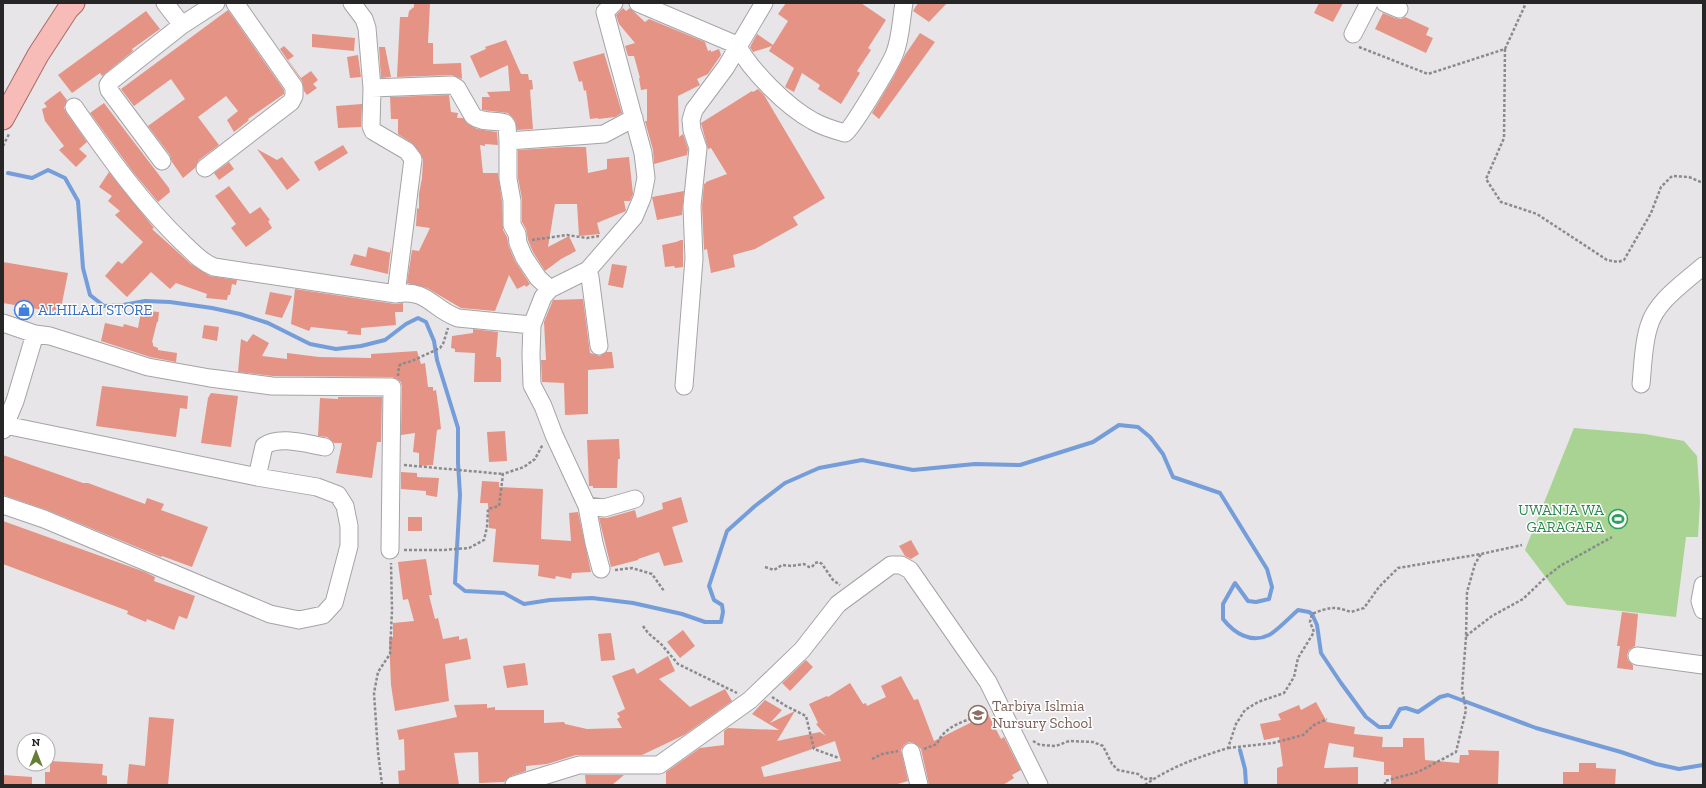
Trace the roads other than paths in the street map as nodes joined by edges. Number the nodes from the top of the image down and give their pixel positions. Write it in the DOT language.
graph roads {
  1 [pos="74,3"];
  2 [pos="165,3"];
  3 [pos="216,3"];
  4 [pos="235,3"];
  5 [pos="352,3"];
  6 [pos="614,3"];
  7 [pos="638,3"];
  8 [pos="764,3"];
  9 [pos="904,3"];
  10 [pos="1369,3"];
  11 [pos="182,25"];
  12 [pos="1354,34"];
  13 [pos="737,45"];
  14 [pos="372,88"];
  15 [pos="74,107"];
  16 [pos="634,118"];
  17 [pos="3,119"];
  18 [pos="508,141"];
  19 [pos="162,161"];
  20 [pos="205,168"];
  21 [pos="1703,266"];
  22 [pos="588,270"];
  23 [pos="550,289"];
  24 [pos="396,294"];
  25 [pos="3,323"];
  26 [pos="532,325"];
  27 [pos="35,334"];
  28 [pos="599,346"];
  29 [pos="1642,384"];
  30 [pos="684,386"];
  31 [pos="4,428"];
  32 [pos="325,447"];
  33 [pos="257,476"];
  34 [pos="635,499"];
  35 [pos="3,505"];
  36 [pos="587,506"];
  37 [pos="390,550"];
  38 [pos="601,569"];
  39 [pos="1703,585"];
  40 [pos="1703,610"];
  41 [pos="1637,656"];
  42 [pos="1703,665"];
  43 [pos="911,752"];
  44 [pos="514,785"];
  45 [pos="919,785"];
  46 [pos="1039,785"];
  1 -- 17 [label="main road"];
  2 -- 11 [label="street"];
  3 -- 11 [label="street"];
  4 -- 20 [label="street"];
  5 -- 14 [label="street"];
  6 -- 16 [label="street"];
  7 -- 13 [label="street"];
  8 -- 13 [label="street"];
  9 -- 13 [label="street"];
  10 -- 12 [label="street"];
  11 -- 19 [label="street"];
  13 -- 30 [label="street"];
  14 -- 18 [label="street"];
  14 -- 24 [label="street"];
  15 -- 24 [label="street"];
  16 -- 18 [label="street"];
  16 -- 22 [label="street"];
  18 -- 23 [label="street"];
  21 -- 29 [label="street"];
  22 -- 23 [label="street"];
  22 -- 28 [label="street"];
  23 -- 26 [label="street"];
  24 -- 26 [label="street"];
  25 -- 27 [label="street"];
  26 -- 36 [label="street"];
  27 -- 31 [label="street"];
  27 -- 37 [label="street"];
  31 -- 33 [label="street"];
  32 -- 33 [label="street"];
  33 -- 35 [label="street"];
  34 -- 36 [label="street"];
  36 -- 38 [label="street"];
  39 -- 40 [label="street"];
  41 -- 42 [label="street"];
  43 -- 45 [label="street"];
  44 -- 46 [label="street"];
}
